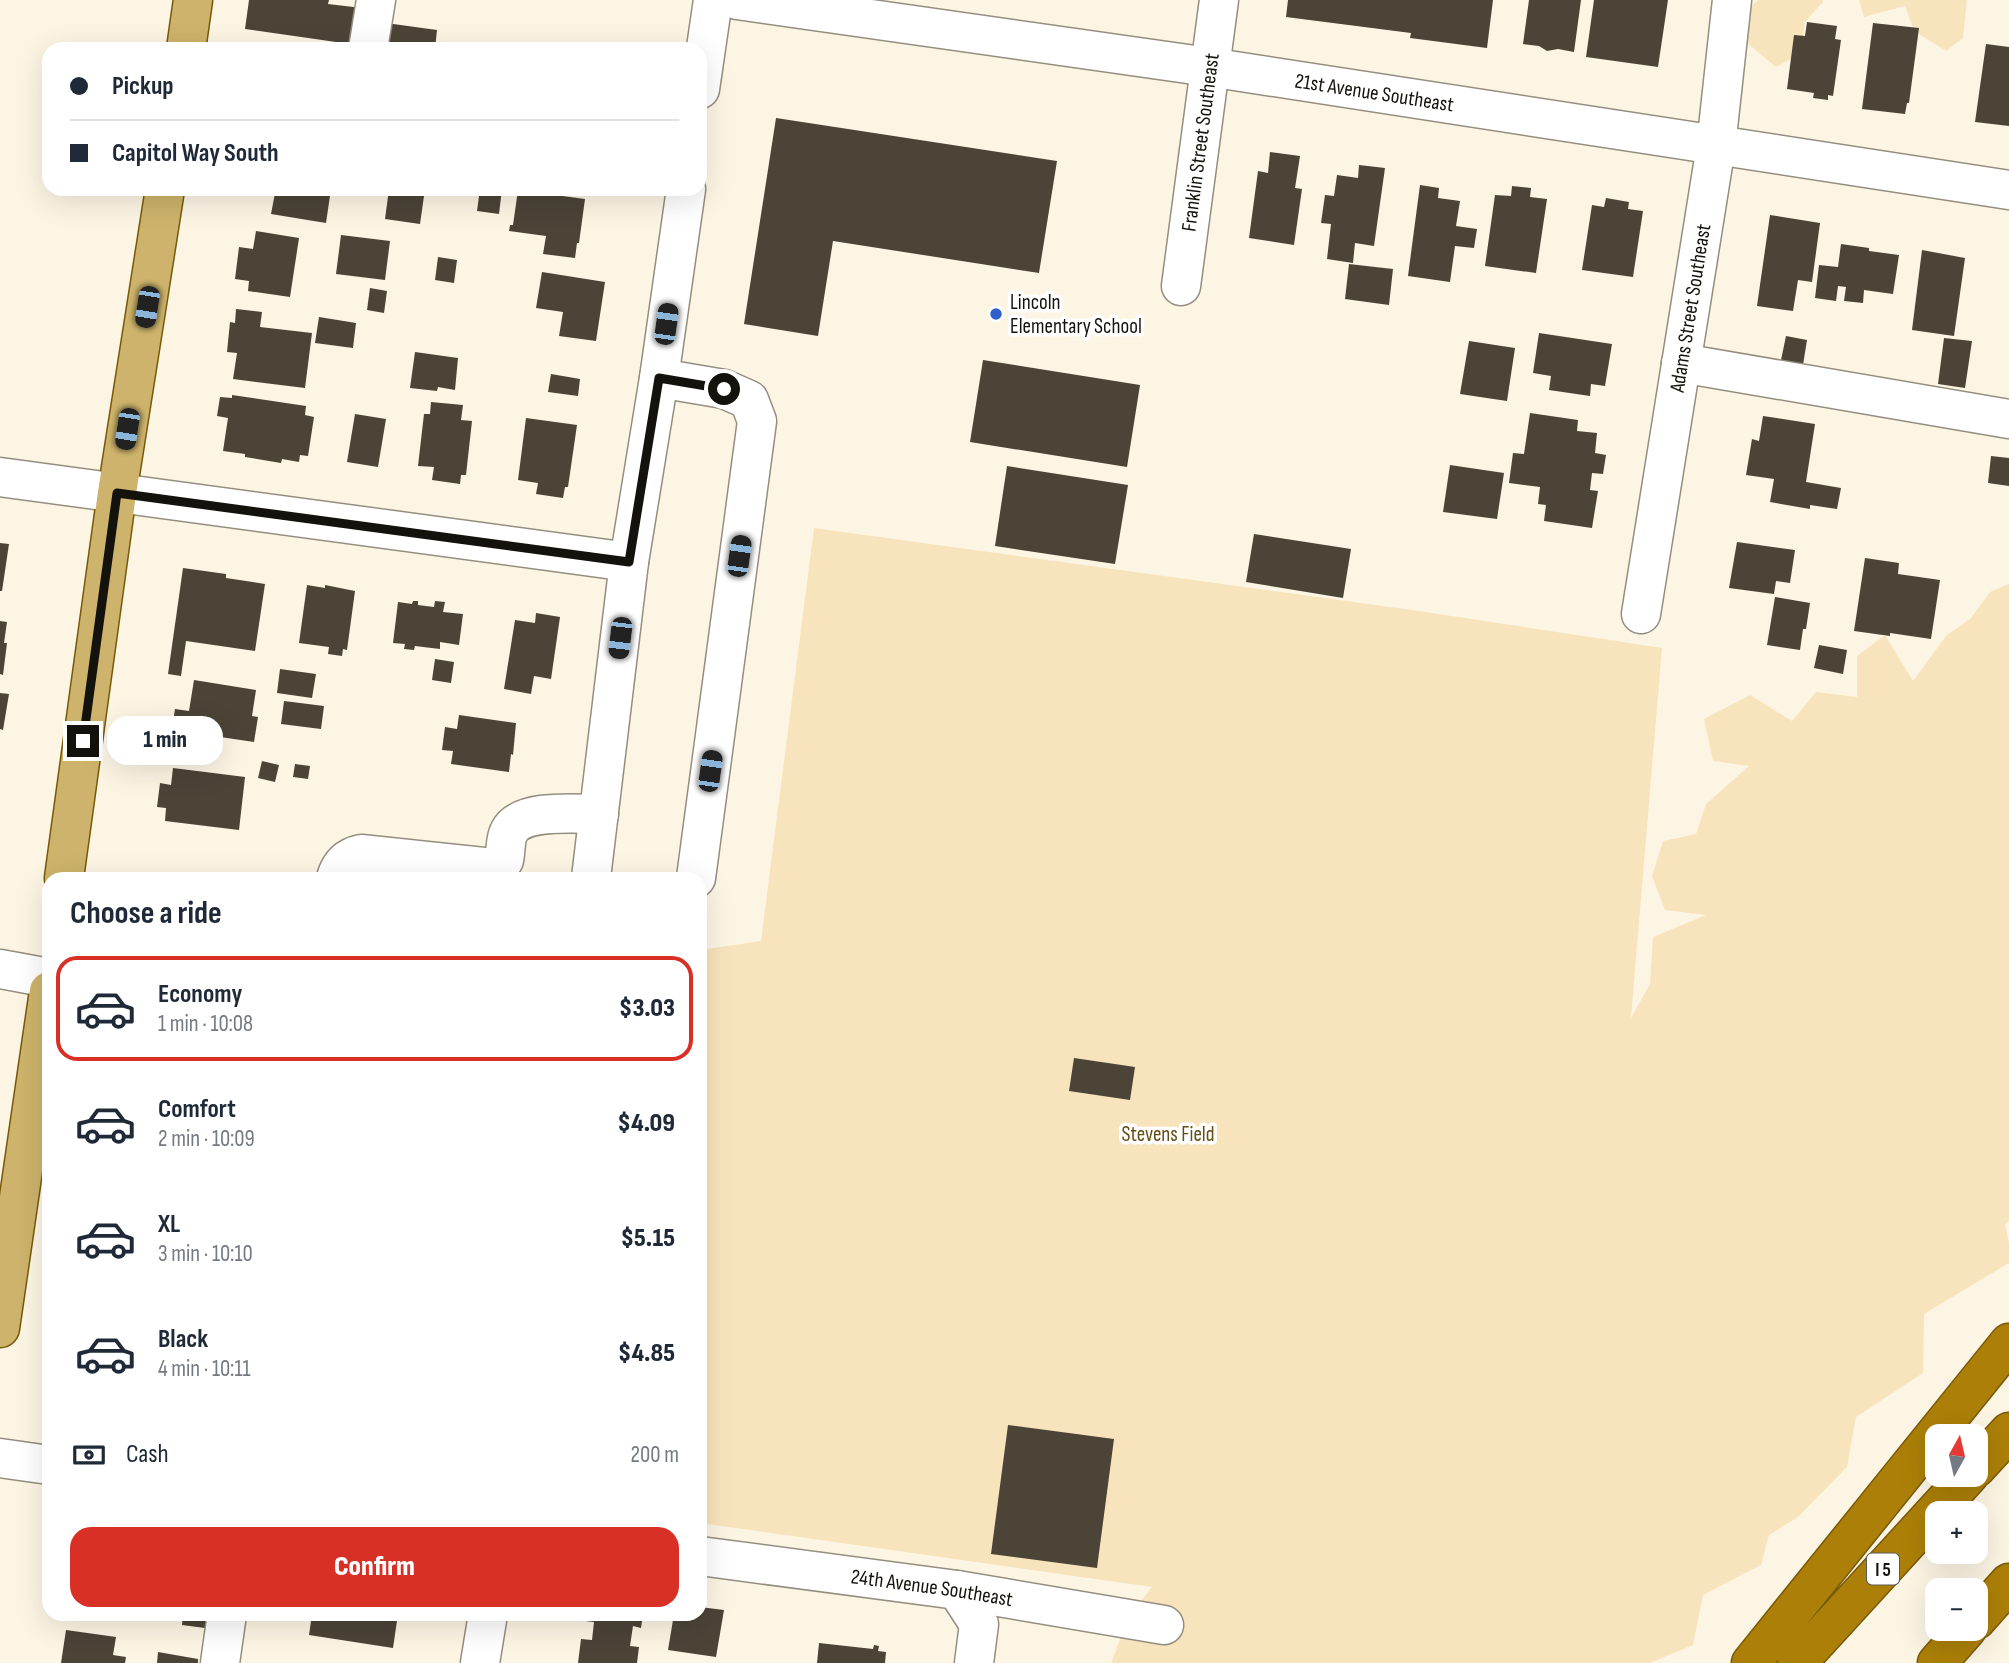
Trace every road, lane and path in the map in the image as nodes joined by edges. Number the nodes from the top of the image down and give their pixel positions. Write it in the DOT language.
graph roads {
  1 [pos="192,0"];
  2 [pos="376,0"];
  3 [pos="713,0"];
  4 [pos="737,0"];
  5 [pos="1219,0"];
  6 [pos="1732,0"];
  7 [pos="187,42"];
  8 [pos="369,42"];
  9 [pos="707,42"];
  10 [pos="1209,67"];
  11 [pos="1716,146"];
  12 [pos="2009,190"];
  13 [pos="164,196"];
  14 [pos="685,196"];
  15 [pos="1181,285"];
  16 [pos="1681,363"];
  17 [pos="659,378"];
  18 [pos="2009,419"];
  19 [pos="0,477"];
  20 [pos="117,493"];
  21 [pos="629,562"];
  22 [pos="1642,614"];
  23 [pos="599,814"];
  24 [pos="65,872"];
  25 [pos="339,872"];
  26 [pos="592,872"];
  27 [pos="697,872"];
  28 [pos="0,969"];
  29 [pos="42,977"];
  30 [pos="42,1039"];
  31 [pos="0,1328"];
  32 [pos="2009,1343"];
  33 [pos="2009,1432"];
  34 [pos="1988,1455"];
  35 [pos="0,1458"];
  36 [pos="42,1464"];
  37 [pos="1957,1488"];
  38 [pos="707,1557"];
  39 [pos="2009,1583"];
  40 [pos="957,1590"];
  41 [pos="1988,1607"];
  42 [pos="226,1621"];
  43 [pos="487,1621"];
  44 [pos="1164,1625"];
  45 [pos="1956,1641"];
  46 [pos="220,1663"];
  47 [pos="480,1663"];
  48 [pos="974,1663"];
  49 [pos="1751,1663"];
  50 [pos="1797,1663"];
  51 [pos="1937,1663"];
  1 -- 7 [label="main road"];
  2 -- 8 [label="street"];
  3 -- 9 [label="street"];
  4 -- 10 [label="street, 21st Avenue Southeast"];
  5 -- 10 [label="street, Franklin Street Southeast"];
  6 -- 11 [label="street, Adams Street Southeast"];
  10 -- 11 [label="street, 21st Avenue Southeast"];
  10 -- 15 [label="street, Franklin Street Southeast"];
  11 -- 12 [label="street, 21st Avenue Southeast"];
  11 -- 16 [label="street, Adams Street Southeast"];
  13 -- 20 [label="main road"];
  14 -- 17 [label="street"];
  16 -- 18 [label="street"];
  16 -- 22 [label="street, Adams Street Southeast"];
  17 -- 21 [label="street"];
  17 -- 27 [label="street"];
  19 -- 20 [label="street"];
  20 -- 21 [label="street"];
  20 -- 24 [label="main road"];
  21 -- 23 [label="street"];
  23 -- 25 [label="street"];
  23 -- 26 [label="street"];
  28 -- 29 [label="street"];
  30 -- 31 [label="main road"];
  32 -- 49 [label="highway"];
  33 -- 34 [label="highway"];
  35 -- 36 [label="street"];
  37 -- 50 [label="highway, I 5"];
  38 -- 40 [label="street, 24th Avenue Southeast"];
  39 -- 41 [label="highway"];
  40 -- 44 [label="street, 24th Avenue Southeast"];
  40 -- 48 [label="street"];
  42 -- 46 [label="street"];
  43 -- 47 [label="street"];
  45 -- 51 [label="highway"];
}
